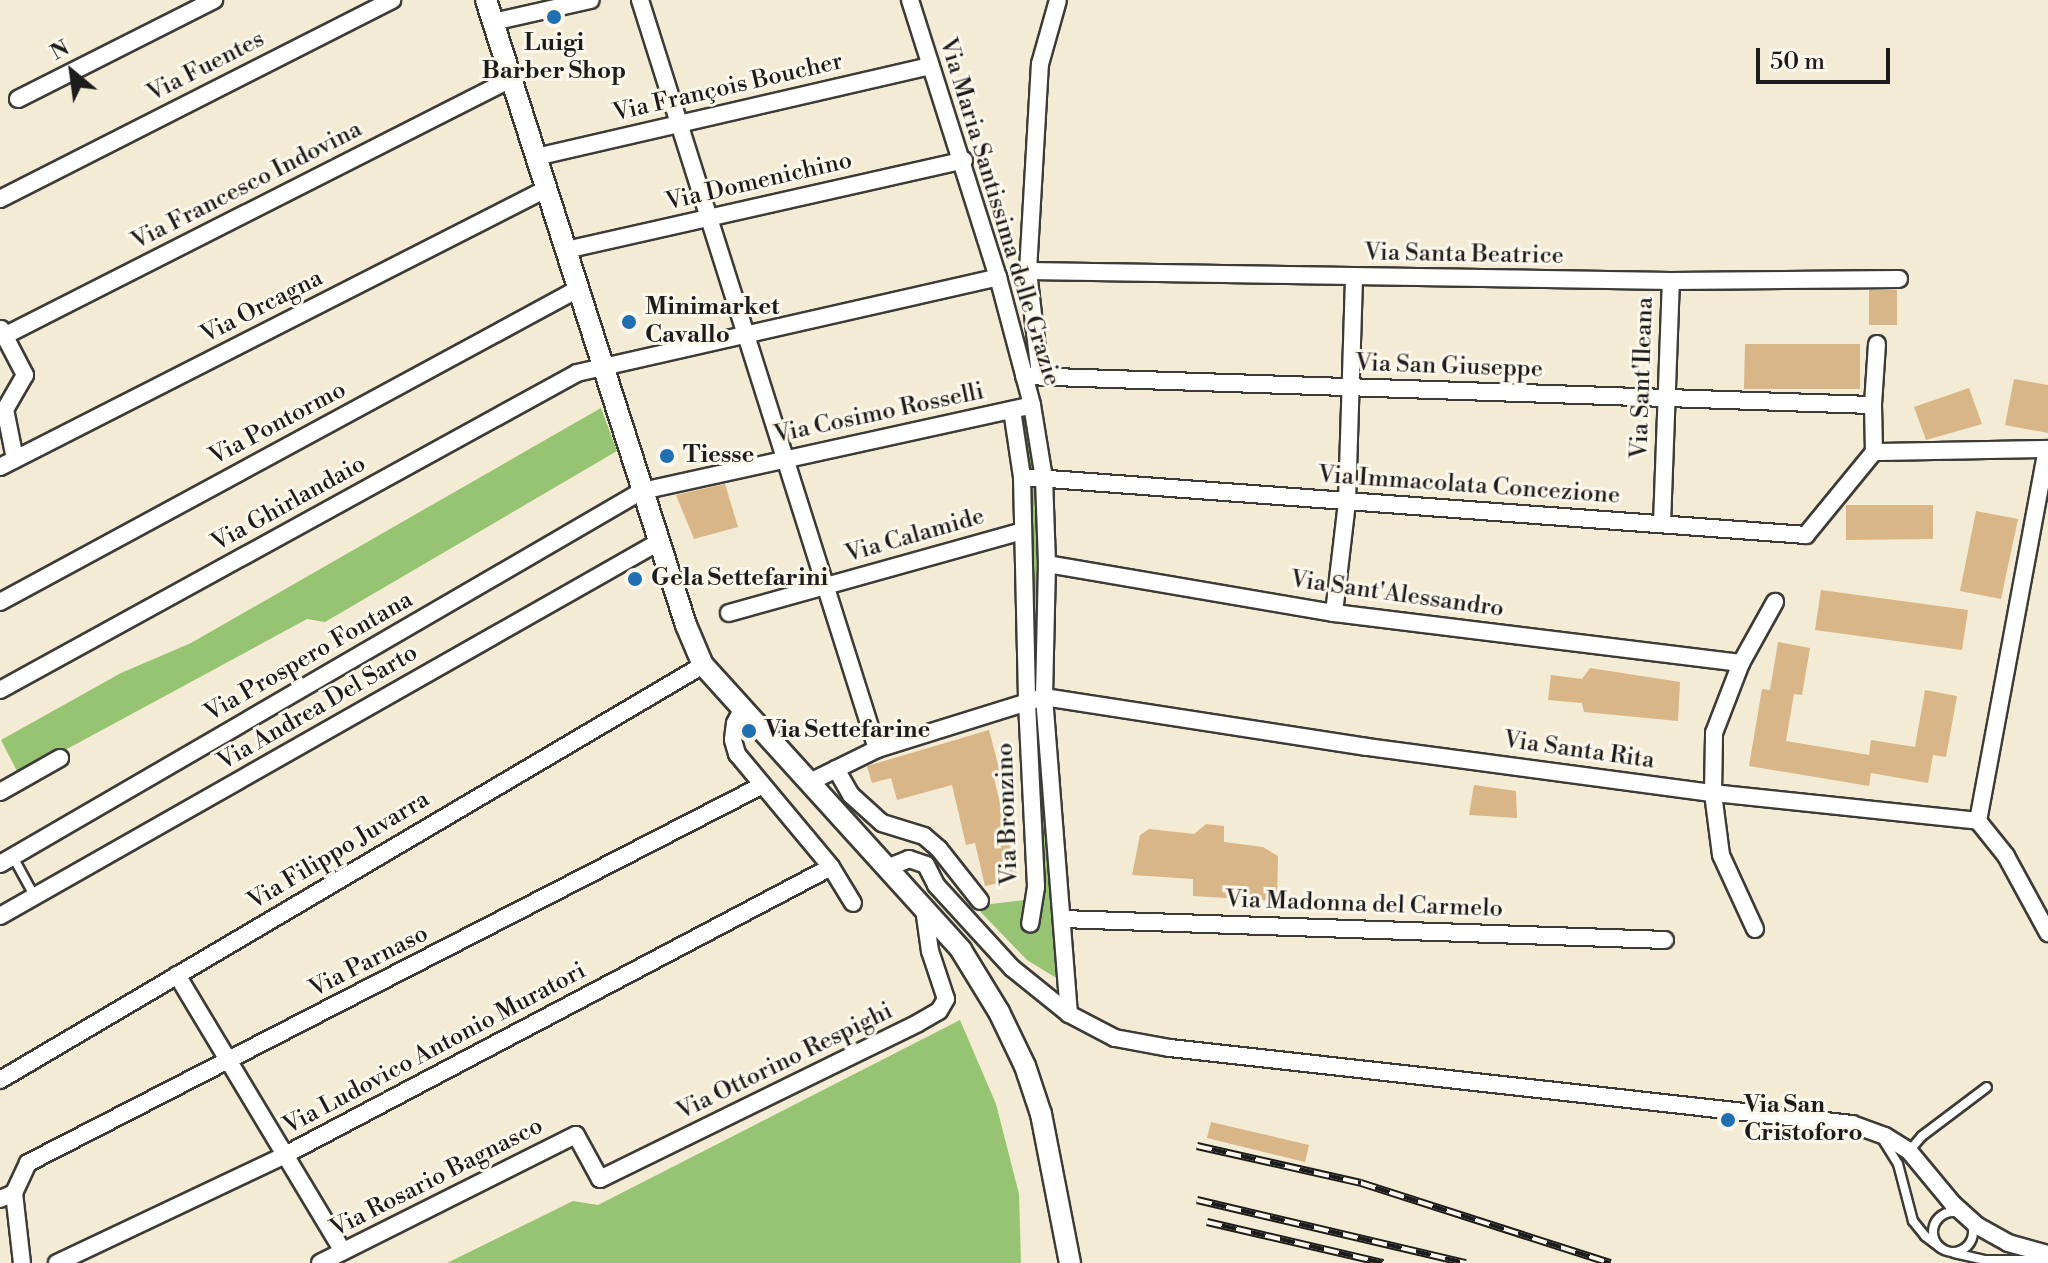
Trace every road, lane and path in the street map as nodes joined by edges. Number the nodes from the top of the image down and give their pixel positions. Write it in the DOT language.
graph roads {
  1 [pos="214,0"];
  2 [pos="392,0"];
  3 [pos="486,0"];
  4 [pos="591,0"];
  5 [pos="640,0"];
  6 [pos="910,0"];
  7 [pos="1058,0"];
  8 [pos="493,22"];
  9 [pos="931,66"];
  10 [pos="511,79"];
  11 [pos="18,99"];
  12 [pos="679,125"];
  13 [pos="536,157"];
  14 [pos="964,160"];
  15 [pos="546,189"];
  16 [pos="0,199"];
  17 [pos="709,218"];
  18 [pos="566,250"];
  19 [pos="1028,271"];
  20 [pos="998,277"];
  21 [pos="1354,278"];
  22 [pos="1899,279"];
  23 [pos="1671,281"];
  24 [pos="578,289"];
  25 [pos="2,332"];
  26 [pos="745,333"];
  27 [pos="1877,344"];
  28 [pos="603,364"];
  29 [pos="1032,376"];
  30 [pos="1353,388"];
  31 [pos="1667,398"];
  32 [pos="1032,405"];
  33 [pos="1873,405"];
  34 [pos="1012,410"];
  35 [pos="2047,449"];
  36 [pos="1874,452"];
  37 [pos="785,459"];
  38 [pos="8,463"];
  39 [pos="1022,477"];
  40 [pos="1044,478"];
  41 [pos="642,491"];
  42 [pos="1347,502"];
  43 [pos="1662,524"];
  44 [pos="1022,531"];
  45 [pos="659,542"];
  46 [pos="1047,564"];
  47 [pos="826,586"];
  48 [pos="0,602"];
  49 [pos="1775,602"];
  50 [pos="729,613"];
  51 [pos="1334,613"];
  52 [pos="1741,663"];
  53 [pos="703,665"];
  54 [pos="0,690"];
  55 [pos="1044,697"];
  56 [pos="1027,702"];
  57 [pos="742,710"];
  58 [pos="877,749"];
  59 [pos="60,758"];
  60 [pos="836,769"];
  61 [pos="808,783"];
  62 [pos="761,786"];
  63 [pos="0,792"];
  64 [pos="1713,793"];
  65 [pos="1978,821"];
  66 [pos="6,860"];
  67 [pos="831,867"];
  68 [pos="887,868"];
  69 [pos="35,897"];
  70 [pos="980,901"];
  71 [pos="853,903"];
  72 [pos="924,909"];
  73 [pos="0,916"];
  74 [pos="1062,919"];
  75 [pos="1030,924"];
  76 [pos="1755,929"];
  77 [pos="2048,933"];
  78 [pos="1665,940"];
  79 [pos="177,975"];
  80 [pos="1069,1014"];
  81 [pos="229,1061"];
  82 [pos="0,1080"];
  83 [pos="1987,1087"];
  84 [pos="1867,1129"];
  85 [pos="576,1135"];
  86 [pos="1909,1151"];
  87 [pos="285,1155"];
  88 [pos="7,1196"];
  89 [pos="1964,1215"];
  90 [pos="1944,1249"];
  91 [pos="343,1251"];
  92 [pos="2048,1257"];
  93 [pos="22,1263"];
  94 [pos="57,1263"];
  95 [pos="320,1263"];
  96 [pos="1070,1263"];
  1 -- 11 [label="street"];
  2 -- 16 [label="street, Via Fuentes"];
  3 -- 8 [label="street"];
  4 -- 8 [label="street"];
  5 -- 12 [label="street"];
  6 -- 9 [label="street, Via Maria Santissima delle Grazie"];
  7 -- 19 [label="street, Via Maria Santissima delle Grazie"];
  8 -- 10 [label="street"];
  9 -- 12 [label="street, Via François Boucher"];
  9 -- 14 [label="street, Via Maria Santissima delle Grazie"];
  10 -- 13 [label="street"];
  10 -- 25 [label="street, Via Francesco Indovina"];
  12 -- 13 [label="street, Via François Boucher"];
  12 -- 17 [label="street"];
  13 -- 15 [label="street"];
  14 -- 17 [label="street, Via Domenichino"];
  14 -- 20 [label="street, Via Maria Santissima delle Grazie"];
  15 -- 18 [label="street"];
  15 -- 38 [label="street, Via Orcagna"];
  17 -- 18 [label="street, Via Domenichino"];
  17 -- 26 [label="street"];
  18 -- 24 [label="street"];
  19 -- 21 [label="street, Via Santa Beatrice"];
  19 -- 29 [label="street, Via Maria Santissima delle Grazie"];
  20 -- 26 [label="street, Via Ghirlandaio"];
  20 -- 29 [label="street, Via Maria Santissima delle Grazie"];
  21 -- 23 [label="street, Via Santa Beatrice"];
  21 -- 30 [label="street"];
  22 -- 23 [label="street, Via Santa Beatrice"];
  23 -- 31 [label="street, Via Sant'Ileana"];
  24 -- 28 [label="street"];
  24 -- 48 [label="street, Via Pontormo"];
  25 -- 38 [label="street"];
  26 -- 28 [label="street, Via Ghirlandaio"];
  26 -- 37 [label="street"];
  27 -- 33 [label="street"];
  28 -- 41 [label="street"];
  28 -- 54 [label="street, Via Ghirlandaio"];
  29 -- 30 [label="street, Via San Giuseppe"];
  29 -- 32 [label="street, Via Maria Santissima delle Grazie"];
  30 -- 31 [label="street, Via San Giuseppe"];
  30 -- 42 [label="street"];
  31 -- 33 [label="street, Via San Giuseppe"];
  31 -- 43 [label="street, Via Sant'Ileana"];
  32 -- 34 [label="street, Via Cosimo Rosselli"];
  32 -- 40 [label="street, Via Maria Santissima delle Grazie"];
  33 -- 36 [label="street"];
  34 -- 37 [label="street, Via Cosimo Rosselli"];
  34 -- 39 [label="street, Via Maria Santissima delle Grazie"];
  35 -- 36 [label="street"];
  35 -- 65 [label="street"];
  36 -- 43 [label="street, Via Immacolata Concezione"];
  37 -- 41 [label="street, Via Cosimo Rosselli"];
  37 -- 47 [label="street"];
  39 -- 40 [label="street, Via Immacolata Concezione"];
  39 -- 44 [label="street, Via Maria Santissima delle Grazie"];
  40 -- 42 [label="street, Via Immacolata Concezione"];
  40 -- 46 [label="street, Via Maria Santissima delle Grazie"];
  41 -- 45 [label="street"];
  41 -- 66 [label="street, Via Prospero Fontana"];
  42 -- 43 [label="street, Via Immacolata Concezione"];
  42 -- 51 [label="street"];
  44 -- 47 [label="street, Via Calamide"];
  44 -- 56 [label="street, Via Maria Santissima delle Grazie"];
  45 -- 53 [label="street"];
  45 -- 69 [label="street, Via Andrea Del Sarto"];
  46 -- 51 [label="street, Via Sant'Alessandro"];
  46 -- 55 [label="street, Via Maria Santissima delle Grazie"];
  47 -- 50 [label="street, Via Calamide"];
  47 -- 58 [label="street"];
  49 -- 52 [label="street"];
  51 -- 52 [label="street, Via Sant'Alessandro"];
  52 -- 64 [label="street"];
  53 -- 57 [label="street"];
  53 -- 79 [label="street, Via Filippo Juvarra"];
  55 -- 56 [label="street, Via Bronzino"];
  55 -- 64 [label="street, Via Santa Rita"];
  55 -- 74 [label="street, Via Maria Santissima delle Grazie"];
  56 -- 58 [label="street, Via Bronzino"];
  56 -- 75 [label="street, Via Bronzino"];
  57 -- 61 [label="street"];
  57 -- 62 [label="street"];
  58 -- 60 [label="street, Via Bronzino"];
  59 -- 63 [label="street"];
  60 -- 61 [label="street, Via Bronzino"];
  60 -- 70 [label="street"];
  61 -- 68 [label="street"];
  62 -- 67 [label="street"];
  62 -- 81 [label="street, Via Parnaso"];
  64 -- 65 [label="street, Via Santa Rita"];
  64 -- 76 [label="street"];
  65 -- 77 [label="street"];
  66 -- 69 [label="lane"];
  67 -- 71 [label="street"];
  67 -- 87 [label="street, Via Ludovico Antonio Muratori"];
  68 -- 72 [label="street"];
  68 -- 80 [label="street"];
  69 -- 73 [label="street, Via Andrea Del Sarto"];
  72 -- 85 [label="street, Via Ottorino Respighi"];
  72 -- 96 [label="street"];
  74 -- 78 [label="street, Via Madonna del Carmelo"];
  74 -- 80 [label="street, Via Maria Santissima delle Grazie"];
  79 -- 81 [label="street"];
  79 -- 82 [label="street, Via Filippo Juvarra"];
  80 -- 84 [label="street"];
  81 -- 87 [label="street"];
  81 -- 88 [label="street, Via Parnaso"];
  83 -- 86 [label="lane"];
  84 -- 86 [label="street"];
  84 -- 90 [label="lane"];
  85 -- 91 [label="street, Via Rosario Bagnasco"];
  86 -- 89 [label="street"];
  87 -- 91 [label="street"];
  87 -- 94 [label="street, Via Ludovico Antonio Muratori"];
  88 -- 93 [label="street, Via Parnaso"];
  89 -- 90 [label="lane"];
  89 -- 90 [label="lane"];
  89 -- 92 [label="street"];
  90 -- 92 [label="lane"];
  91 -- 95 [label="street, Via Rosario Bagnasco"];
}
